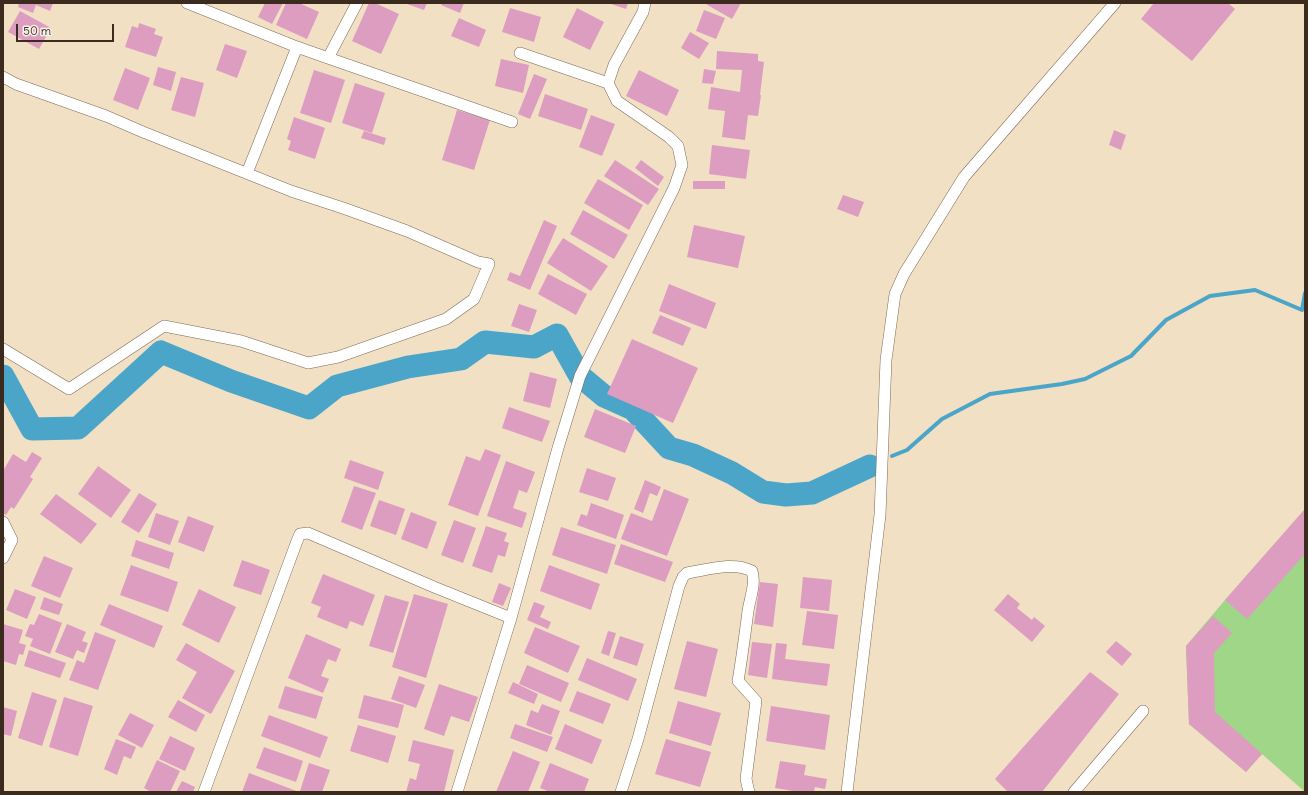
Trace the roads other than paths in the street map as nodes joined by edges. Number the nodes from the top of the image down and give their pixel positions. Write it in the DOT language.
graph roads {
  1 [pos="187,3"];
  2 [pos="357,3"];
  3 [pos="645,3"];
  4 [pos="1115,3"];
  5 [pos="297,47"];
  6 [pos="520,53"];
  7 [pos="328,58"];
  8 [pos="3,77"];
  9 [pos="608,83"];
  10 [pos="512,122"];
  11 [pos="247,174"];
  12 [pos="3,349"];
  13 [pos="3,522"];
  14 [pos="3,558"];
  15 [pos="511,618"];
  16 [pos="1143,711"];
  17 [pos="204,792"];
  18 [pos="456,792"];
  19 [pos="621,792"];
  20 [pos="749,792"];
  21 [pos="847,792"];
  22 [pos="1074,792"];
  1 -- 5 [label="street"];
  2 -- 7 [label="street"];
  3 -- 9 [label="street"];
  4 -- 21 [label="street"];
  5 -- 7 [label="street"];
  5 -- 11 [label="street"];
  6 -- 9 [label="street"];
  7 -- 10 [label="street"];
  8 -- 11 [label="street"];
  9 -- 15 [label="street"];
  11 -- 12 [label="street"];
  13 -- 14 [label="street"];
  15 -- 17 [label="street"];
  15 -- 18 [label="street"];
  16 -- 22 [label="street"];
  19 -- 20 [label="street"];
}
